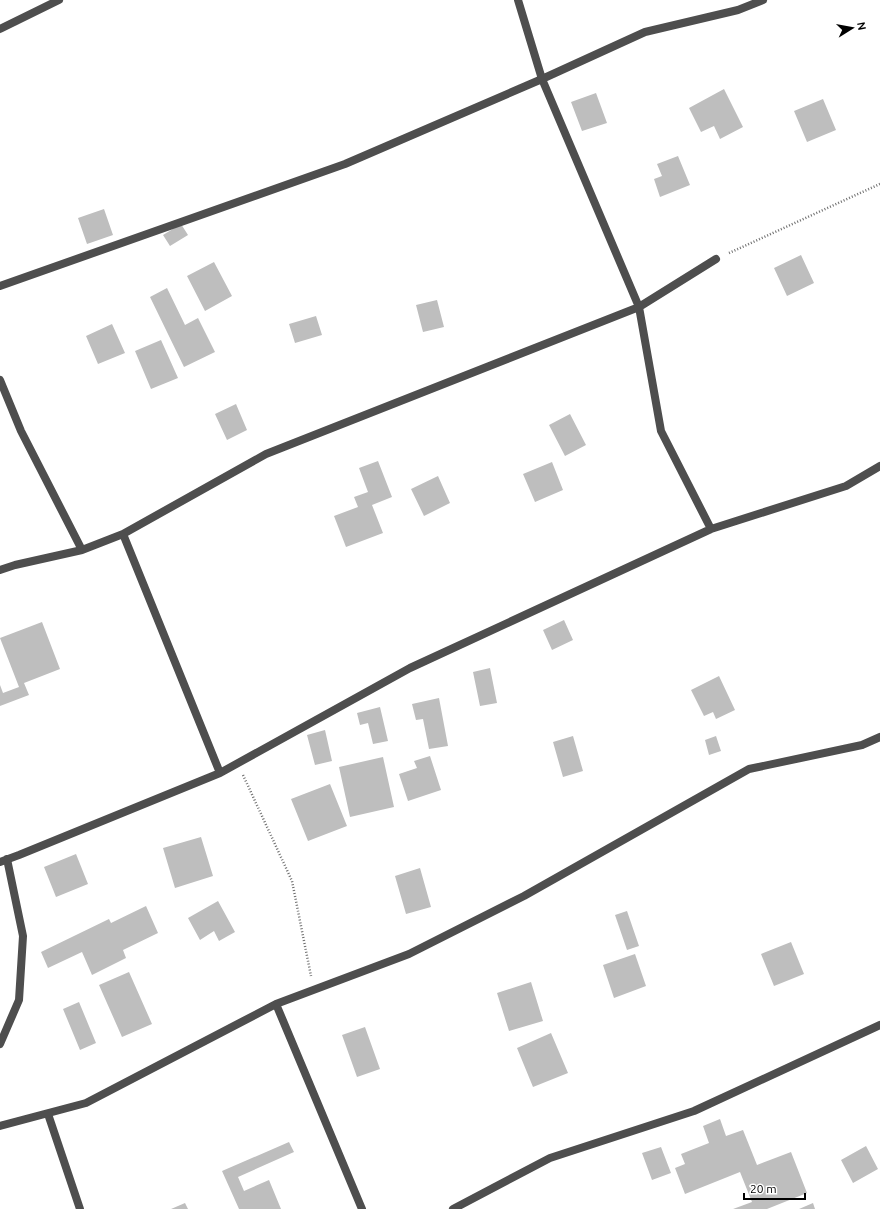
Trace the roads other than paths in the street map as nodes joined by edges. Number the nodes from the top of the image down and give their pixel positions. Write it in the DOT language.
graph roads {
  1 [pos="59,0"];
  2 [pos="518,0"];
  3 [pos="763,0"];
  4 [pos="0,29"];
  5 [pos="542,79"];
  6 [pos="716,259"];
  7 [pos="0,286"];
  8 [pos="639,307"];
  9 [pos="0,380"];
  10 [pos="880,466"];
  11 [pos="711,529"];
  12 [pos="123,534"];
  13 [pos="82,550"];
  14 [pos="0,570"];
  15 [pos="880,737"];
  16 [pos="220,773"];
  17 [pos="3,861"];
  18 [pos="276,1004"];
  19 [pos="880,1025"];
  20 [pos="0,1044"];
  21 [pos="48,1114"];
  22 [pos="0,1126"];
  23 [pos="80,1209"];
  24 [pos="362,1209"];
  25 [pos="453,1209"];
  1 -- 4 [label="street"];
  2 -- 5 [label="street"];
  3 -- 5 [label="street"];
  5 -- 7 [label="street"];
  5 -- 8 [label="street"];
  6 -- 8 [label="street"];
  8 -- 11 [label="street"];
  8 -- 12 [label="street"];
  9 -- 13 [label="street"];
  10 -- 11 [label="street"];
  11 -- 16 [label="street"];
  12 -- 13 [label="street"];
  12 -- 16 [label="street"];
  13 -- 14 [label="street"];
  15 -- 18 [label="street"];
  16 -- 17 [label="street"];
  17 -- 20 [label="street"];
  18 -- 21 [label="street"];
  18 -- 24 [label="street"];
  19 -- 25 [label="street"];
  21 -- 22 [label="street"];
  21 -- 23 [label="street"];
}
